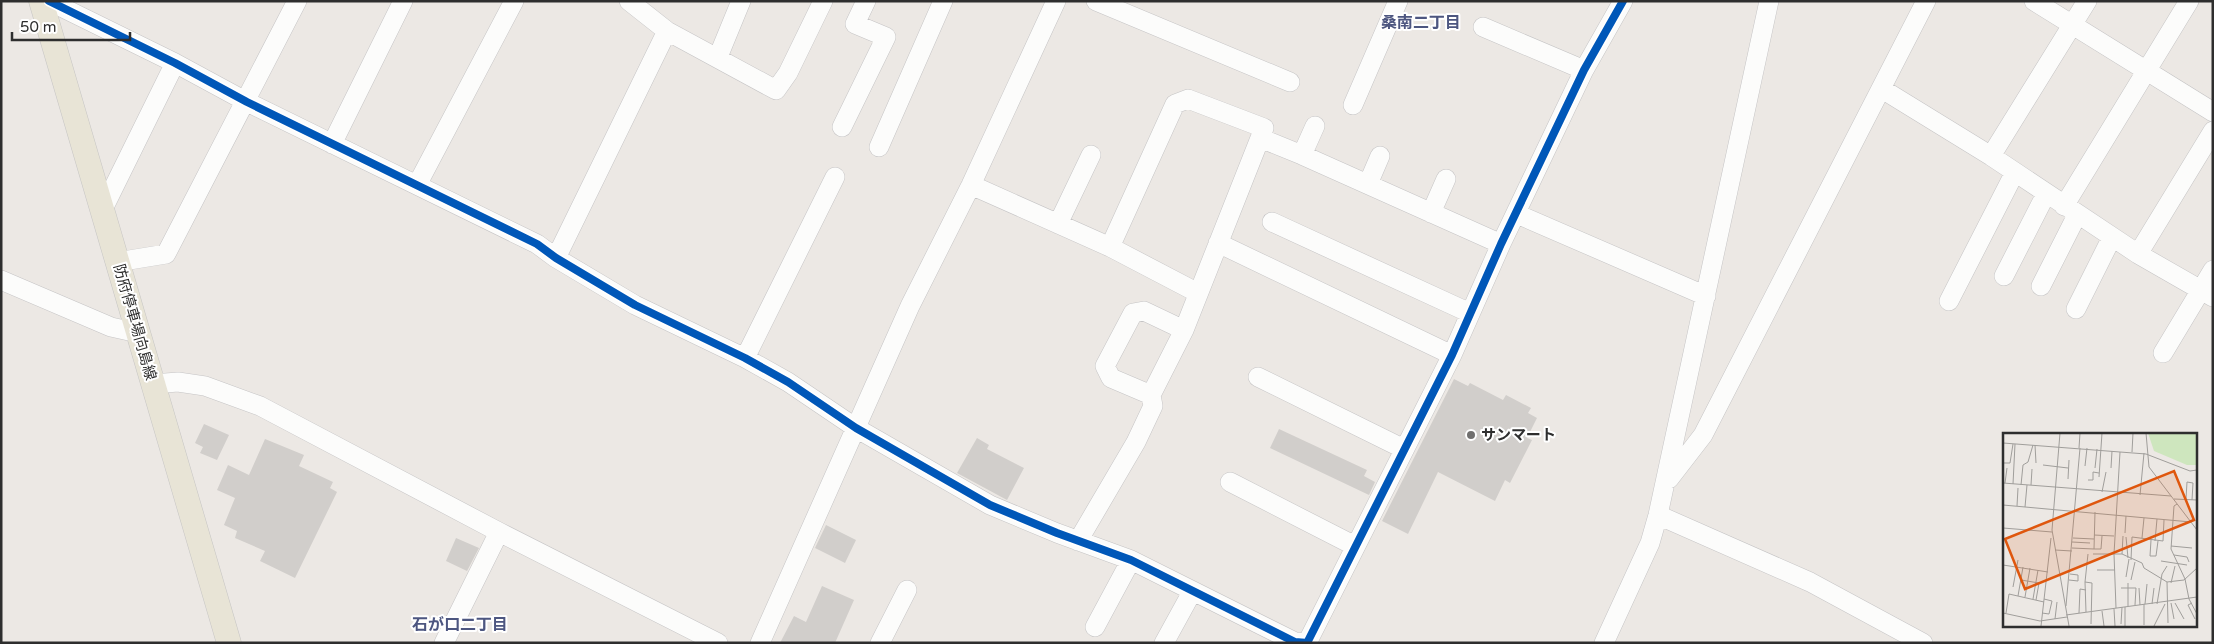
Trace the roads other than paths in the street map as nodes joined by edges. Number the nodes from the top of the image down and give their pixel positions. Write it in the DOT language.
graph roads {
  1 [pos="41,1"];
  2 [pos="49,1"];
  3 [pos="297,1"];
  4 [pos="403,1"];
  5 [pos="514,1"];
  6 [pos="628,1"];
  7 [pos="741,1"];
  8 [pos="823,1"];
  9 [pos="866,1"];
  10 [pos="943,1"];
  11 [pos="1056,1"];
  12 [pos="1096,1"];
  13 [pos="1398,1"];
  14 [pos="1623,1"];
  15 [pos="1769,1"];
  16 [pos="1926,1"];
  17 [pos="2034,1"];
  18 [pos="2087,1"];
  19 [pos="2189,1"];
  20 [pos="2072,26"];
  21 [pos="1483,27"];
  22 [pos="667,31"];
  23 [pos="718,57"];
  24 [pos="175,63"];
  25 [pos="1584,70"];
  26 [pos="2146,70"];
  27 [pos="1290,82"];
  28 [pos="1882,89"];
  29 [pos="246,102"];
  30 [pos="1353,105"];
  31 [pos="2213,112"];
  32 [pos="1315,126"];
  33 [pos="842,127"];
  34 [pos="2213,132"];
  35 [pos="1260,138"];
  36 [pos="332,144"];
  37 [pos="878,147"];
  38 [pos="1091,154"];
  39 [pos="1302,154"];
  40 [pos="1380,156"];
  41 [pos="1991,156"];
  42 [pos="2014,172"];
  43 [pos="835,177"];
  44 [pos="1446,179"];
  45 [pos="1368,184"];
  46 [pos="417,185"];
  47 [pos="971,185"];
  48 [pos="2046,194"];
  49 [pos="2070,210"];
  50 [pos="102,211"];
  51 [pos="1431,213"];
  52 [pos="1516,214"];
  53 [pos="1272,222"];
  54 [pos="1058,224"];
  55 [pos="2112,237"];
  56 [pos="1218,244"];
  57 [pos="1501,244"];
  58 [pos="1110,247"];
  59 [pos="2138,254"];
  60 [pos="556,258"];
  61 [pos="117,262"];
  62 [pos="2213,270"];
  63 [pos="2004,276"];
  64 [pos="1,280"];
  65 [pos="2041,286"];
  66 [pos="1198,293"];
  67 [pos="2206,294"];
  68 [pos="1706,296"];
  69 [pos="1949,301"];
  70 [pos="2076,308"];
  71 [pos="1470,313"];
  72 [pos="1184,330"];
  73 [pos="138,333"];
  74 [pos="2163,353"];
  75 [pos="1452,355"];
  76 [pos="745,358"];
  77 [pos="1258,377"];
  78 [pos="153,384"];
  79 [pos="1151,394"];
  80 [pos="856,428"];
  81 [pos="1404,448"];
  82 [pos="1230,482"];
  83 [pos="1665,484"];
  84 [pos="1658,515"];
  85 [pos="499,532"];
  86 [pos="1078,541"];
  87 [pos="1355,546"];
  88 [pos="1131,560"];
  89 [pos="907,590"];
  90 [pos="1192,592"];
  91 [pos="1095,628"];
  92 [pos="229,643"];
  93 [pos="444,643"];
  94 [pos="718,643"];
  95 [pos="760,643"];
  96 [pos="880,643"];
  97 [pos="1164,643"];
  98 [pos="1308,643"];
  99 [pos="1604,643"];
  100 [pos="1923,643"];
  1 -- 50 [label="main road, 防府停車場向島線"];
  2 -- 24 [label="street"];
  3 -- 29 [label="street"];
  4 -- 36 [label="street"];
  5 -- 46 [label="street"];
  6 -- 22 [label="street"];
  7 -- 23 [label="street"];
  8 -- 23 [label="street"];
  9 -- 33 [label="street"];
  10 -- 37 [label="street"];
  11 -- 47 [label="street"];
  12 -- 27 [label="street"];
  13 -- 30 [label="street"];
  14 -- 25 [label="street"];
  15 -- 68 [label="street"];
  16 -- 28 [label="street"];
  17 -- 20 [label="street"];
  18 -- 20 [label="street"];
  19 -- 26 [label="street"];
  20 -- 26 [label="street"];
  20 -- 41 [label="street"];
  21 -- 25 [label="street"];
  22 -- 23 [label="street"];
  22 -- 60 [label="street"];
  24 -- 29 [label="street"];
  24 -- 50 [label="street"];
  25 -- 52 [label="street"];
  26 -- 31 [label="street"];
  26 -- 49 [label="street"];
  28 -- 41 [label="street"];
  28 -- 83 [label="street"];
  29 -- 36 [label="street"];
  29 -- 61 [label="street"];
  32 -- 39 [label="street"];
  34 -- 59 [label="street"];
  35 -- 39 [label="street"];
  35 -- 56 [label="street"];
  35 -- 58 [label="street"];
  36 -- 46 [label="street"];
  38 -- 54 [label="street"];
  39 -- 45 [label="street"];
  40 -- 45 [label="street"];
  41 -- 42 [label="street"];
  42 -- 48 [label="street"];
  42 -- 69 [label="street"];
  43 -- 76 [label="street"];
  44 -- 51 [label="street"];
  45 -- 51 [label="street"];
  46 -- 60 [label="street"];
  47 -- 54 [label="street"];
  47 -- 80 [label="street"];
  48 -- 49 [label="street"];
  48 -- 63 [label="street"];
  49 -- 55 [label="street"];
  49 -- 65 [label="street"];
  50 -- 61 [label="main road, 防府停車場向島線"];
  51 -- 57 [label="street"];
  52 -- 57 [label="street"];
  52 -- 68 [label="street"];
  53 -- 71 [label="street"];
  54 -- 58 [label="street"];
  55 -- 59 [label="street"];
  55 -- 70 [label="street"];
  56 -- 66 [label="street"];
  56 -- 75 [label="street"];
  57 -- 71 [label="street"];
  58 -- 66 [label="street"];
  59 -- 67 [label="street"];
  60 -- 76 [label="street"];
  61 -- 73 [label="main road, 防府停車場向島線"];
  62 -- 67 [label="street"];
  64 -- 73 [label="street"];
  66 -- 72 [label="street"];
  67 -- 74 [label="street"];
  68 -- 83 [label="street"];
  71 -- 75 [label="street"];
  72 -- 79 [label="street"];
  72 -- 79 [label="street"];
  73 -- 78 [label="main road, 防府停車場向島線"];
  75 -- 81 [label="street"];
  76 -- 80 [label="street"];
  77 -- 81 [label="street"];
  78 -- 85 [label="street"];
  78 -- 92 [label="main road, 防府停車場向島線"];
  79 -- 86 [label="street"];
  80 -- 86 [label="street"];
  80 -- 95 [label="street"];
  81 -- 87 [label="street"];
  82 -- 87 [label="street"];
  83 -- 84 [label="street"];
  84 -- 99 [label="street"];
  84 -- 100 [label="street"];
  85 -- 93 [label="street"];
  85 -- 94 [label="street"];
  86 -- 88 [label="street"];
  87 -- 98 [label="street"];
  88 -- 90 [label="street"];
  88 -- 91 [label="street"];
  89 -- 96 [label="street"];
  90 -- 97 [label="street"];
  90 -- 98 [label="street"];
}
